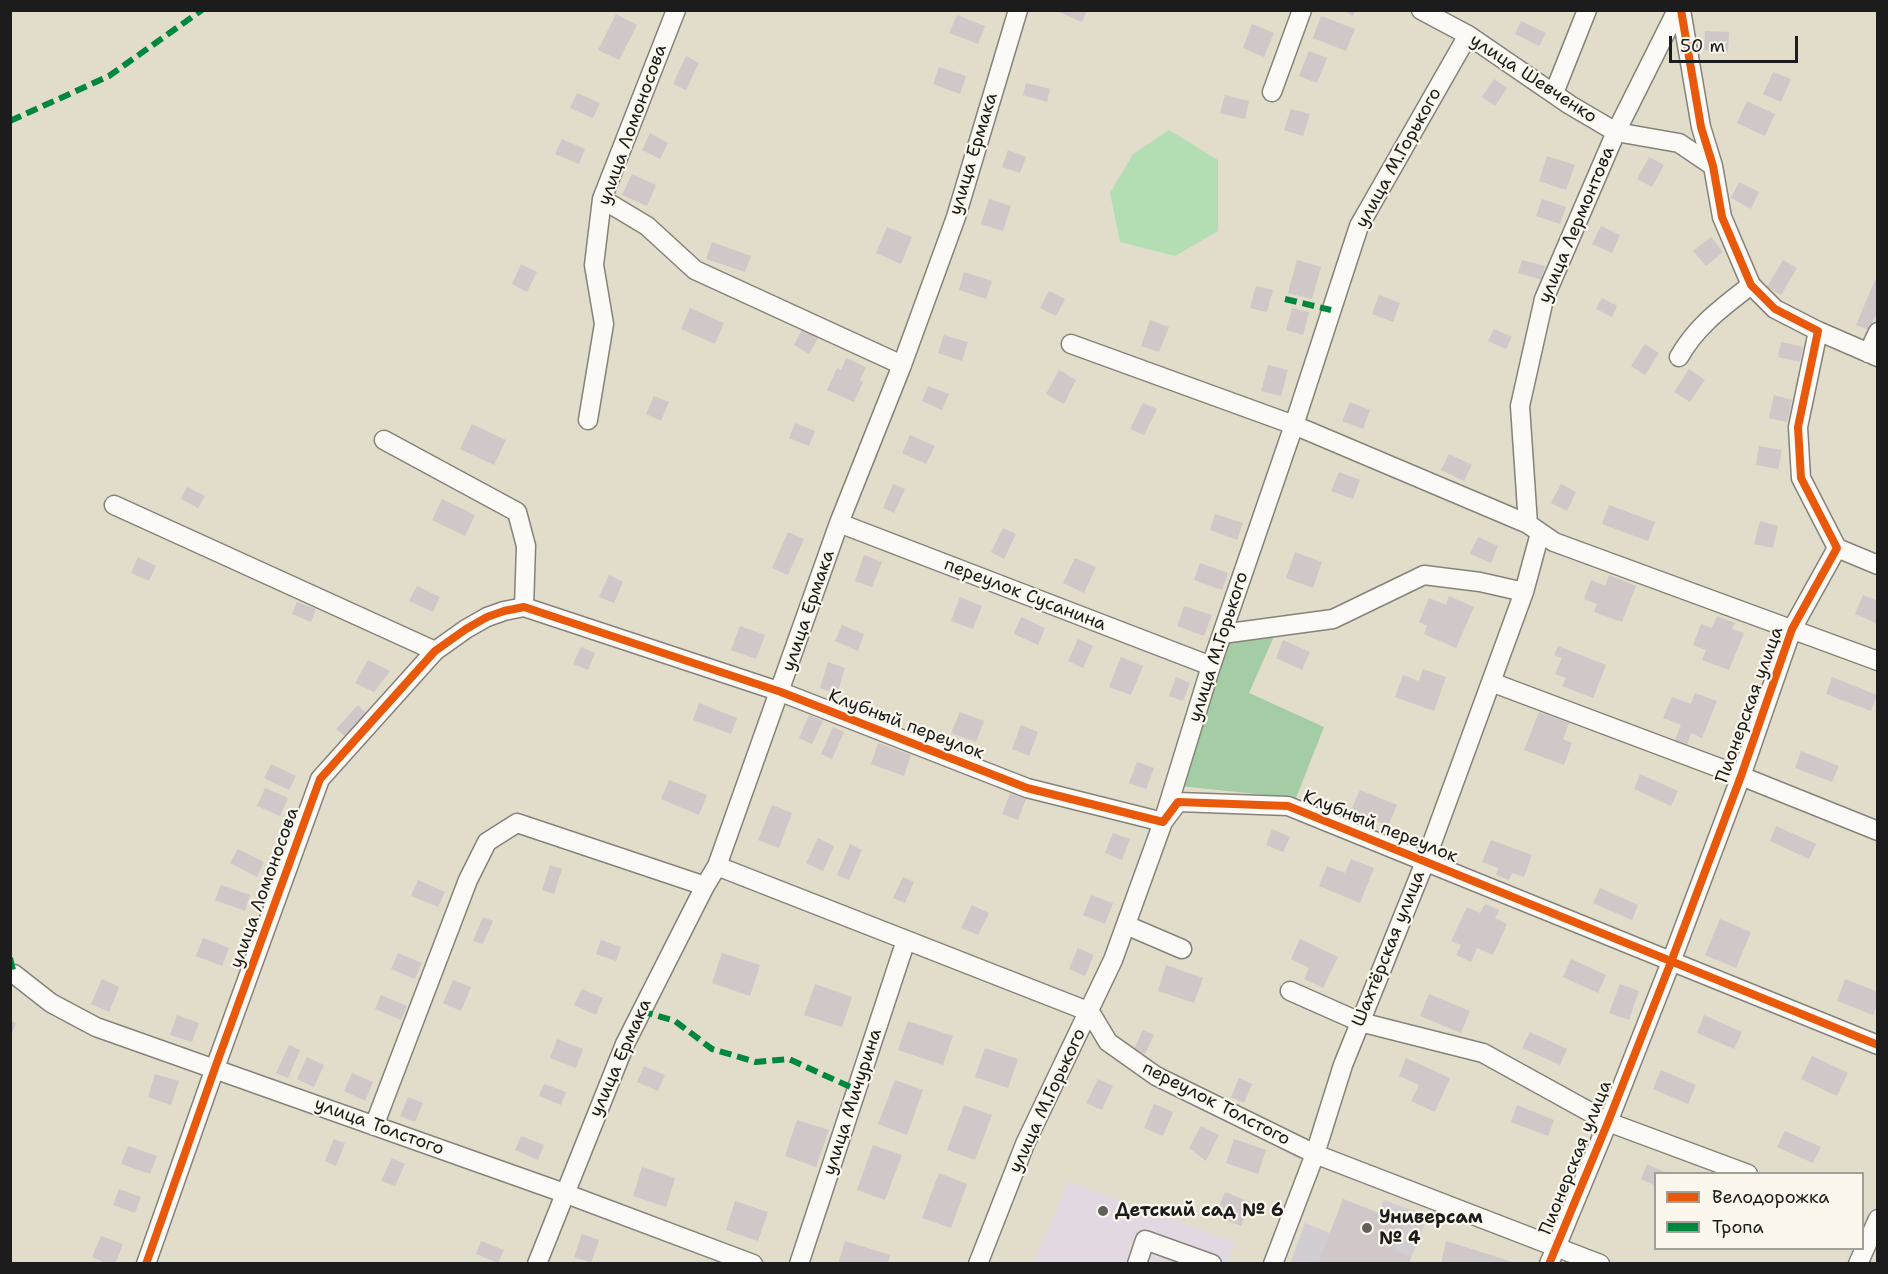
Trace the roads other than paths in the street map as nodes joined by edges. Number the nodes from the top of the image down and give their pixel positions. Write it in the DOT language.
graph roads {
  1 [pos="676,10"];
  2 [pos="1018,10"];
  3 [pos="1302,10"];
  4 [pos="1420,10"];
  5 [pos="1587,10"];
  6 [pos="1679,10"];
  7 [pos="1468,36"];
  8 [pos="1272,92"];
  9 [pos="1554,93"];
  10 [pos="1616,132"];
  11 [pos="1713,166"];
  12 [pos="602,199"];
  13 [pos="1751,285"];
  14 [pos="1818,331"];
  15 [pos="1878,332"];
  16 [pos="1071,344"];
  17 [pos="1873,355"];
  18 [pos="1679,357"];
  19 [pos="902,365"];
  20 [pos="588,420"];
  21 [pos="1294,425"];
  22 [pos="384,440"];
  23 [pos="114,505"];
  24 [pos="839,523"];
  25 [pos="1534,528"];
  26 [pos="1837,548"];
  27 [pos="1878,565"];
  28 [pos="1524,592"];
  29 [pos="524,607"];
  30 [pos="1792,629"];
  31 [pos="1222,634"];
  32 [pos="435,651"];
  33 [pos="1878,661"];
  34 [pos="1211,666"];
  35 [pos="1491,682"];
  36 [pos="781,692"];
  37 [pos="1741,776"];
  38 [pos="1163,822"];
  39 [pos="1878,831"];
  40 [pos="1425,862"];
  41 [pos="717,866"];
  42 [pos="705,886"];
  43 [pos="1126,925"];
  44 [pos="906,940"];
  45 [pos="1182,949"];
  46 [pos="1671,962"];
  47 [pos="12,974"];
  48 [pos="1290,991"];
  49 [pos="1090,1012"];
  50 [pos="1360,1022"];
  51 [pos="1878,1045"];
  52 [pos="214,1068"];
  53 [pos="1608,1122"];
  54 [pos="374,1126"];
  55 [pos="1315,1154"];
  56 [pos="1745,1172"];
  57 [pos="564,1193"];
  58 [pos="1864,1210"];
  59 [pos="1878,1217"];
  60 [pos="1864,1249"];
  61 [pos="1552,1256"];
  62 [pos="146,1263"];
  63 [pos="537,1263"];
  64 [pos="753,1263"];
  65 [pos="799,1263"];
  66 [pos="978,1263"];
  67 [pos="1137,1263"];
  68 [pos="1212,1263"];
  69 [pos="1273,1263"];
  70 [pos="1600,1263"];
  1 -- 12 [label="street, улица Ломоносова"];
  2 -- 19 [label="street, улица Ермака"];
  3 -- 8 [label="street"];
  4 -- 7 [label="street, улица Шевченко"];
  5 -- 9 [label="street"];
  6 -- 10 [label="street, улица Лермонтова"];
  6 -- 11 [label="street"];
  7 -- 9 [label="street, улица Шевченко"];
  7 -- 21 [label="street, улица М.Горького"];
  9 -- 10 [label="street, улица Шевченко"];
  10 -- 11 [label="street, улица Шевченко"];
  10 -- 25 [label="street, улица Лермонтова"];
  11 -- 13 [label="street"];
  12 -- 19 [label="street"];
  12 -- 20 [label="street, улица Ломоносова"];
  13 -- 14 [label="street"];
  13 -- 18 [label="street"];
  14 -- 17 [label="street"];
  14 -- 26 [label="street"];
  15 -- 17 [label="street"];
  16 -- 21 [label="street"];
  19 -- 24 [label="street, улица Ермака"];
  21 -- 25 [label="street"];
  21 -- 31 [label="street, улица М.Горького"];
  22 -- 29 [label="street"];
  23 -- 32 [label="street"];
  24 -- 34 [label="street, переулок Сусанина"];
  24 -- 36 [label="street, улица Ермака"];
  25 -- 28 [label="street, Шахтёрская улица"];
  25 -- 30 [label="street"];
  26 -- 27 [label="street"];
  26 -- 30 [label="street, Пионерская улица"];
  28 -- 31 [label="street"];
  28 -- 35 [label="street, Шахтёрская улица"];
  29 -- 32 [label="street, улица Ломоносова"];
  29 -- 36 [label="street, Клубный переулок"];
  30 -- 33 [label="street"];
  30 -- 37 [label="street, Пионерская улица"];
  31 -- 34 [label="street, улица М.Горького"];
  32 -- 52 [label="street, улица Ломоносова"];
  34 -- 38 [label="street, улица М.Горького"];
  35 -- 37 [label="street"];
  35 -- 40 [label="street, Шахтёрская улица"];
  36 -- 38 [label="street, Клубный переулок"];
  36 -- 41 [label="street, улица Ермака"];
  37 -- 39 [label="street"];
  37 -- 46 [label="street, Пионерская улица"];
  38 -- 40 [label="street, Клубный переулок"];
  38 -- 43 [label="street, улица М.Горького"];
  40 -- 46 [label="street, Клубный переулок"];
  40 -- 50 [label="street, Шахтёрская улица"];
  41 -- 42 [label="street, улица Ермака"];
  41 -- 44 [label="street"];
  42 -- 54 [label="street"];
  42 -- 57 [label="street, улица Ермака"];
  43 -- 45 [label="street"];
  43 -- 49 [label="street, улица М.Горького"];
  44 -- 49 [label="street"];
  44 -- 65 [label="street, улица Мичурина"];
  46 -- 51 [label="street, Клубный переулок"];
  46 -- 53 [label="street, Пионерская улица"];
  47 -- 52 [label="street, улица Толстого"];
  48 -- 50 [label="street"];
  49 -- 55 [label="street, переулок Толстого"];
  49 -- 66 [label="street, улица М.Горького"];
  50 -- 53 [label="street"];
  50 -- 55 [label="street, Шахтёрская улица"];
  52 -- 54 [label="street, улица Толстого"];
  52 -- 62 [label="street, улица Ломоносова"];
  53 -- 56 [label="street"];
  53 -- 61 [label="street, Пионерская улица"];
  54 -- 57 [label="street, улица Толстого"];
  55 -- 61 [label="street, переулок Толстого"];
  55 -- 69 [label="street, Шахтёрская улица"];
  57 -- 63 [label="street, улица Ермака"];
  57 -- 64 [label="street, улица Толстого"];
  58 -- 59 [label="street"];
  59 -- 60 [label="street"];
  61 -- 70 [label="street, переулок Толстого"];
  67 -- 68 [label="street"];
}
